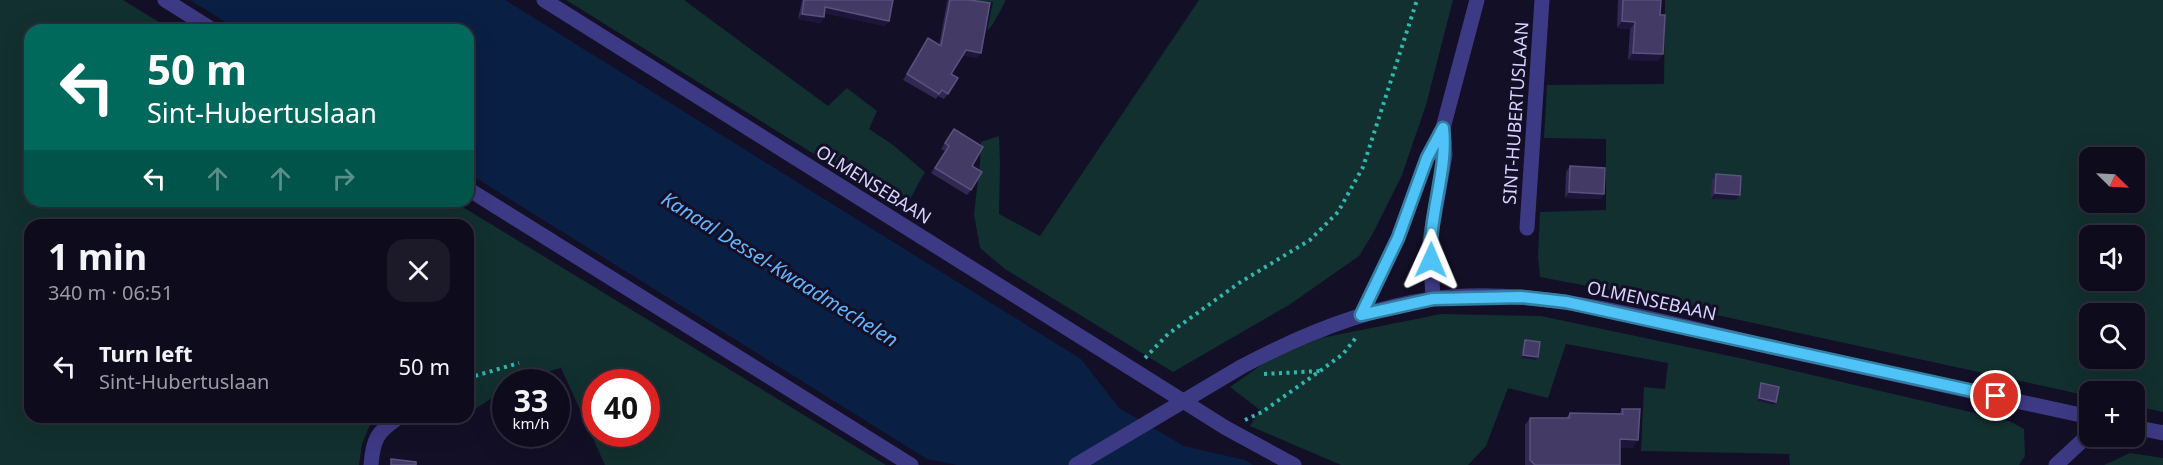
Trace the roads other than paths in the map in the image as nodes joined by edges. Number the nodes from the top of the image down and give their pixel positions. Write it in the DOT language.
graph roads {
  1 [pos="165,0"];
  2 [pos="544,0"];
  3 [pos="1476,0"];
  4 [pos="1542,0"];
  5 [pos="203,24"];
  6 [pos="1443,128"];
  7 [pos="474,193"];
  8 [pos="1527,228"];
  9 [pos="1433,299"];
  10 [pos="1361,315"];
  11 [pos="2079,415"];
  12 [pos="390,423"];
  13 [pos="2145,429"];
  14 [pos="2163,433"];
  15 [pos="2079,444"];
  16 [pos="371,465"];
  17 [pos="911,465"];
  18 [pos="1076,465"];
  19 [pos="1294,465"];
  20 [pos="2056,465"];
  1 -- 5 [label="street"];
  2 -- 19 [label="street, OLMENSEBAAN"];
  3 -- 6 [label="street"];
  4 -- 8 [label="street, SINT-HUBERTUSLAAN"];
  6 -- 9 [label="street"];
  6 -- 10 [label="street"];
  7 -- 17 [label="street"];
  9 -- 10 [label="street, OLMENSEBAAN"];
  9 -- 11 [label="street, OLMENSEBAAN"];
  10 -- 18 [label="street, OLMENSEBAAN, bridge"];
  12 -- 16 [label="street"];
  13 -- 14 [label="street"];
  15 -- 20 [label="street"];
}
